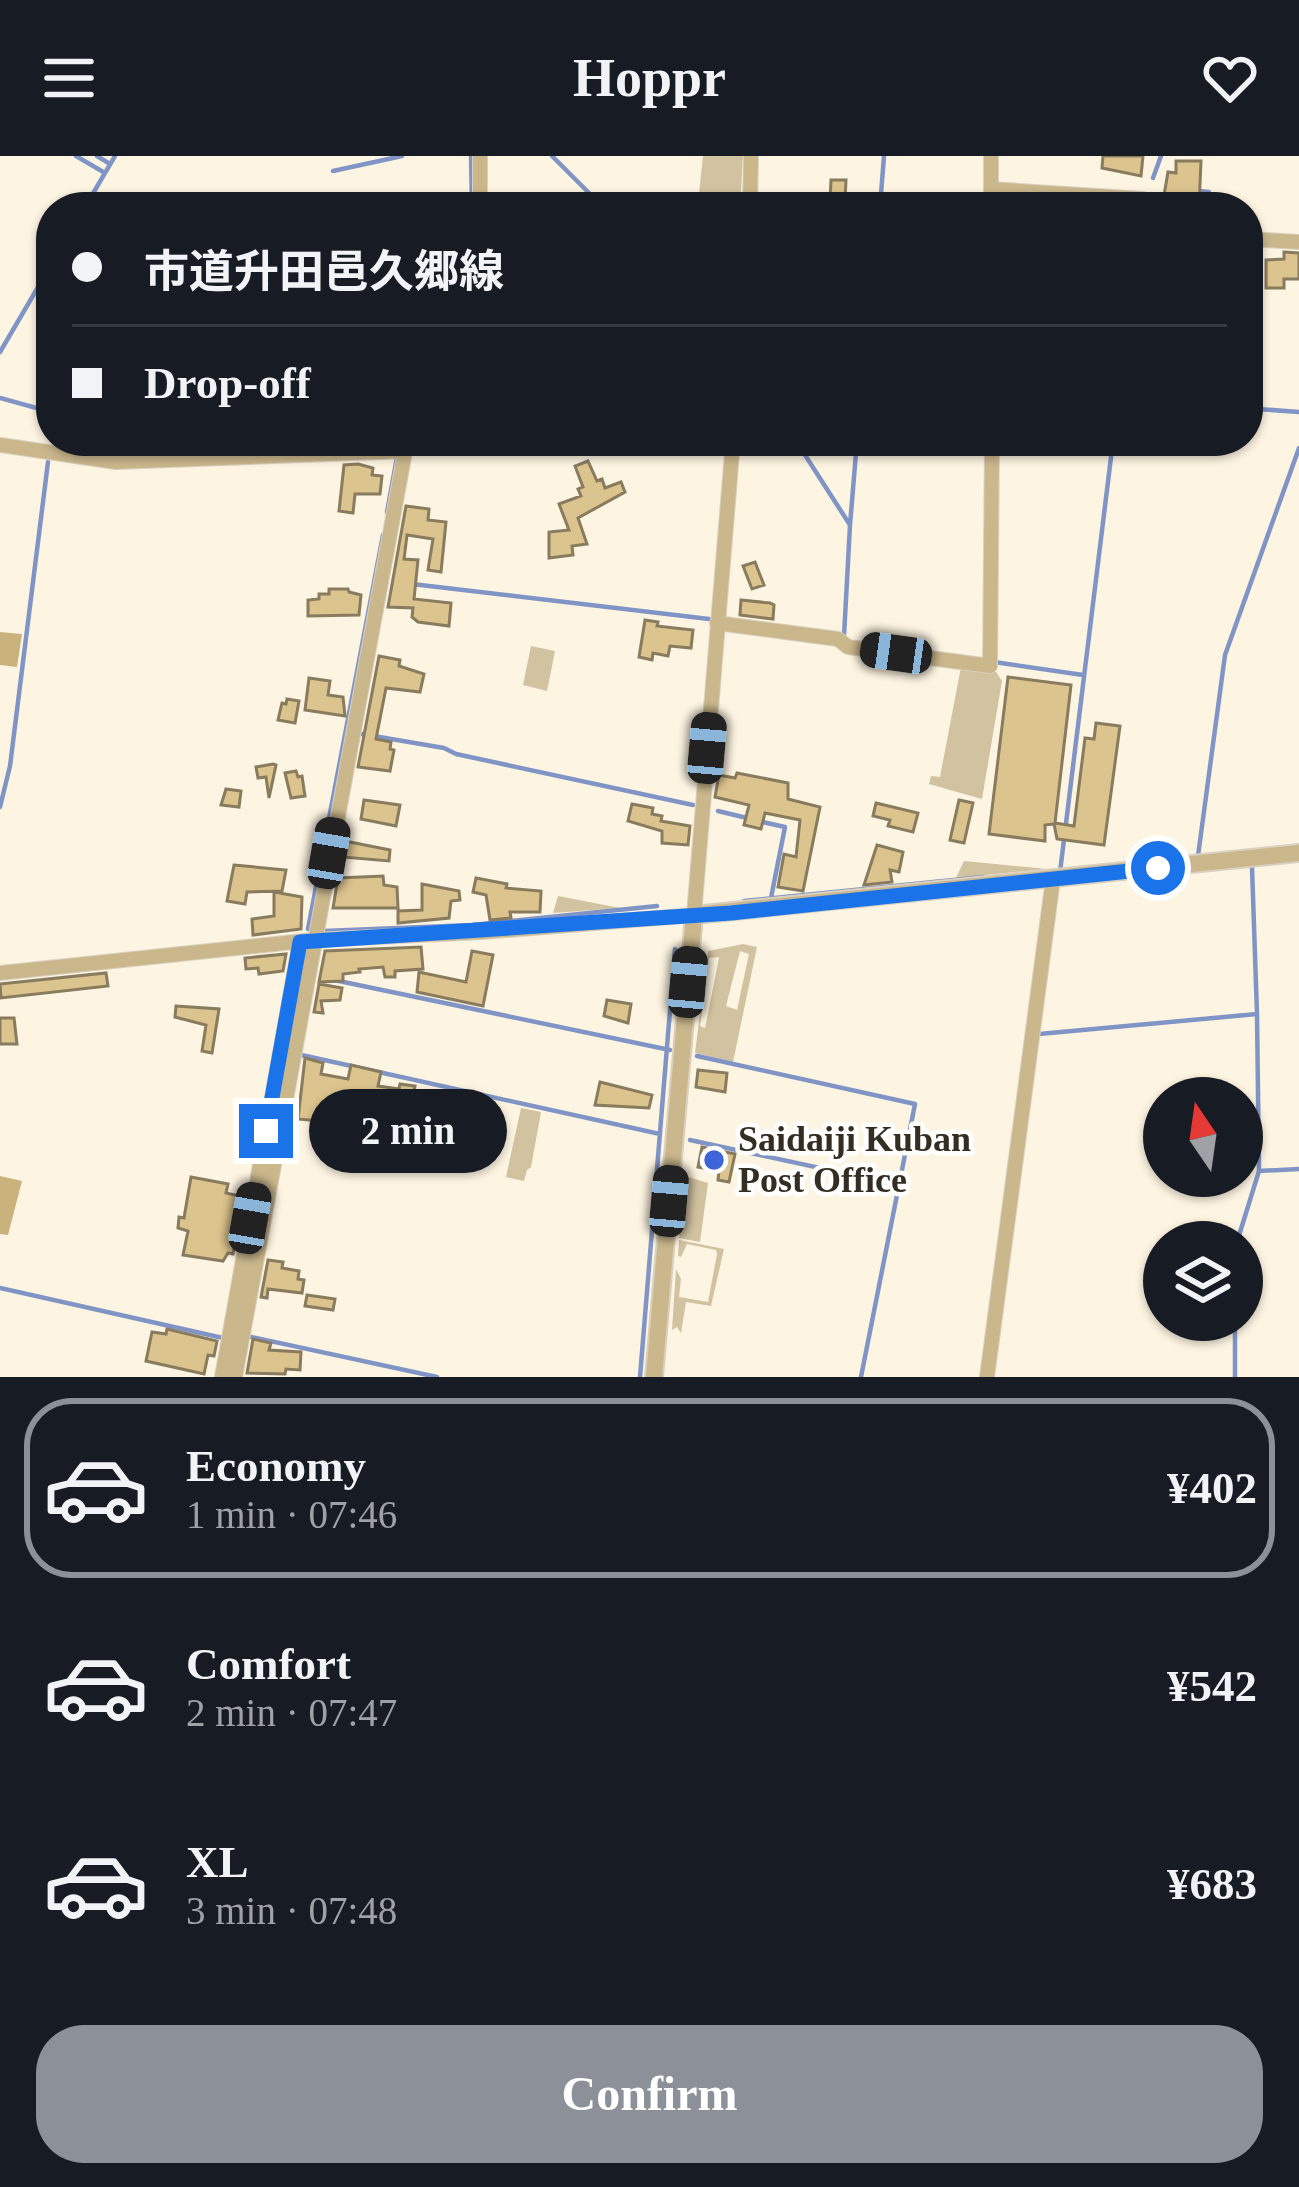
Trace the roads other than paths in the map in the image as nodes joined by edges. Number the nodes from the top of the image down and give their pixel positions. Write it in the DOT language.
graph roads {
  1 [pos="480,156"];
  2 [pos="752,156"];
  3 [pos="991,156"];
  4 [pos="991,189"];
  5 [pos="479,192"];
  6 [pos="751,192"];
  7 [pos="1033,192"];
  8 [pos="1263,240"];
  9 [pos="1299,242"];
  10 [pos="0,445"];
  11 [pos="36,450"];
  12 [pos="75,456"];
  13 [pos="316,456"];
  14 [pos="400,456"];
  15 [pos="732,456"];
  16 [pos="992,456"];
  17 [pos="717,623"];
  18 [pos="1299,853"];
  19 [pos="1057,879"];
  20 [pos="694,915"];
  21 [pos="306,941"];
  22 [pos="0,973"];
  23 [pos="222,1377"];
  24 [pos="235,1377"];
  25 [pos="654,1377"];
  26 [pos="987,1377"];
  1 -- 5 [label="street"];
  2 -- 6 [label="street"];
  3 -- 4 [label="street"];
  4 -- 7 [label="street"];
  8 -- 9 [label="street"];
  10 -- 11 [label="street"];
  12 -- 13 [label="street"];
  14 -- 21 [label="street"];
  15 -- 17 [label="street"];
  16 -- 17 [label="street"];
  17 -- 20 [label="street"];
  18 -- 19 [label="street"];
  19 -- 20 [label="street"];
  19 -- 26 [label="street"];
  20 -- 21 [label="street"];
  20 -- 25 [label="street"];
  21 -- 22 [label="street"];
  21 -- 23 [label="street"];
  21 -- 24 [label="street"];
}
